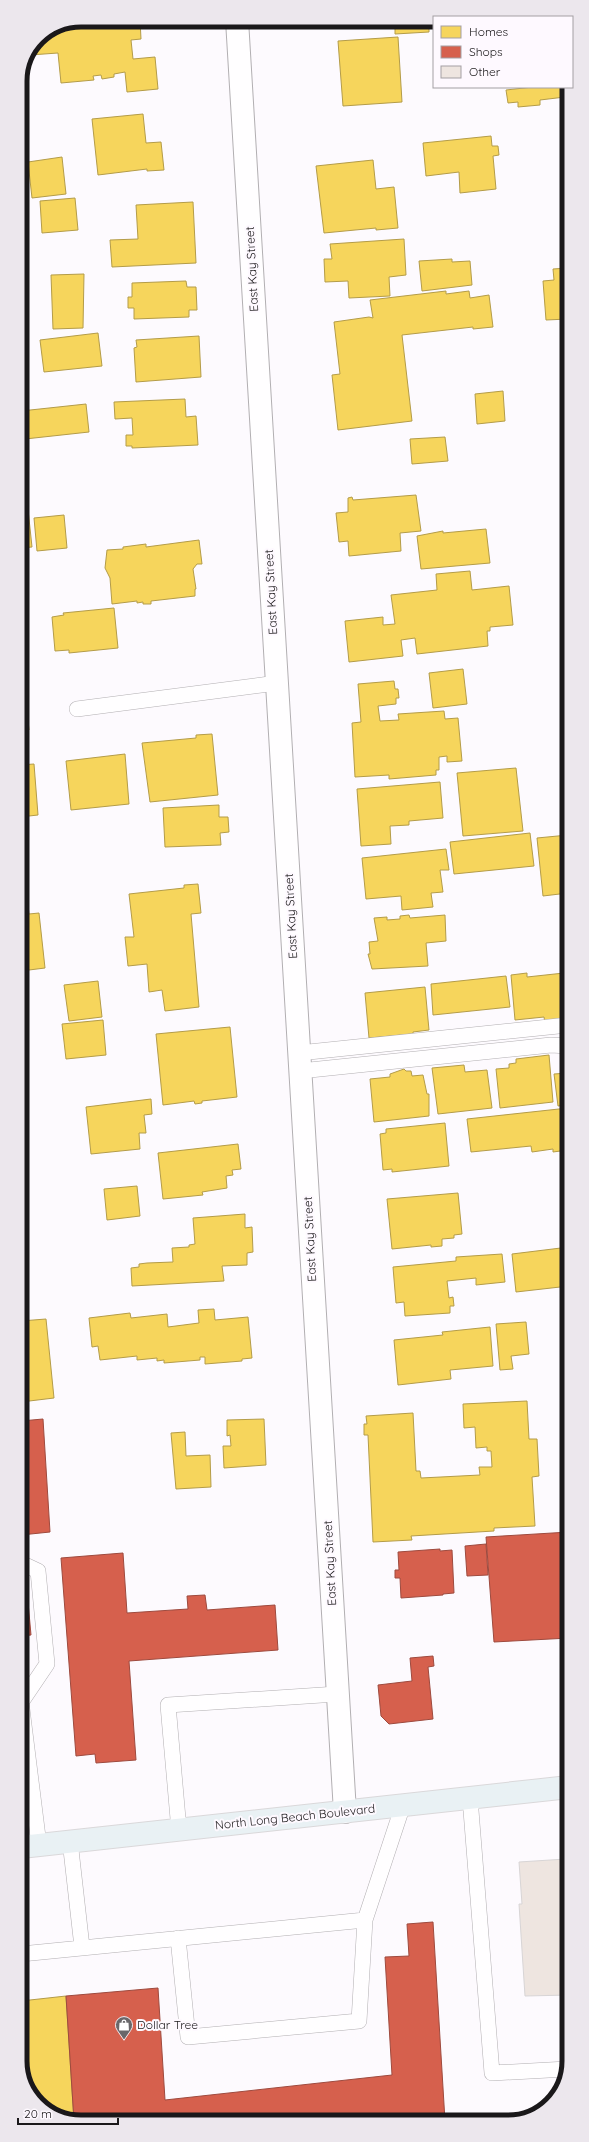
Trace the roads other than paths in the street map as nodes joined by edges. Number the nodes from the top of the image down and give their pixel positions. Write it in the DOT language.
graph roads {
  1 [pos="237,27"];
  2 [pos="277,683"];
  3 [pos="77,709"];
  4 [pos="562,1027"];
  5 [pos="562,1046"];
  6 [pos="299,1062"];
  7 [pos="27,1566"];
  8 [pos="27,1692"];
  9 [pos="338,1694"];
  10 [pos="562,1789"];
  11 [pos="27,1798"];
  12 [pos="470,1798"];
  13 [pos="403,1805"];
  14 [pos="345,1812"];
  15 [pos="179,1830"];
  16 [pos="70,1841"];
  17 [pos="30,1846"];
  18 [pos="365,1920"];
  19 [pos="178,1938"];
  20 [pos="82,1947"];
  21 [pos="27,1953"];
  22 [pos="561,2069"];
  1 -- 2 [label="street, East Kay Street"];
  2 -- 3 [label="lane"];
  2 -- 6 [label="street, East Kay Street"];
  4 -- 6 [label="lane"];
  5 -- 6 [label="lane"];
  6 -- 9 [label="street, East Kay Street"];
  7 -- 8 [label="lane"];
  9 -- 14 [label="street, East Kay Street"];
  9 -- 15 [label="lane"];
  10 -- 12 [label="main road, North Long Beach Boulevard"];
  11 -- 17 [label="lane"];
  12 -- 13 [label="main road, North Long Beach Boulevard"];
  12 -- 22 [label="lane"];
  13 -- 14 [label="main road, North Long Beach Boulevard"];
  13 -- 18 [label="lane"];
  14 -- 15 [label="main road, North Long Beach Boulevard"];
  15 -- 16 [label="main road, North Long Beach Boulevard"];
  16 -- 17 [label="main road, North Long Beach Boulevard"];
  16 -- 20 [label="lane"];
  18 -- 19 [label="lane"];
  18 -- 19 [label="lane"];
  19 -- 20 [label="lane"];
  20 -- 21 [label="lane"];
}
